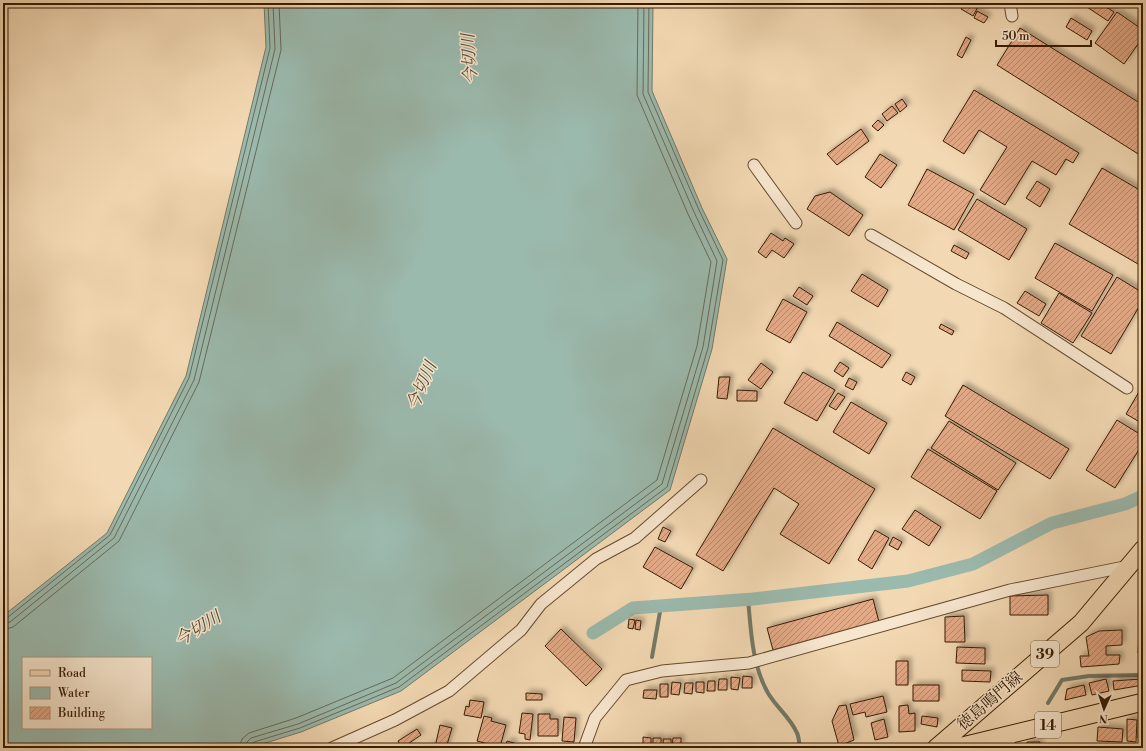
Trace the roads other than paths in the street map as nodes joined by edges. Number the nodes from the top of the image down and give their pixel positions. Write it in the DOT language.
graph roads {
  1 [pos="1010,3"];
  2 [pos="1012,16"];
  3 [pos="754,164"];
  4 [pos="796,223"];
  5 [pos="870,235"];
  6 [pos="1127,388"];
  7 [pos="701,480"];
  8 [pos="1143,549"];
  9 [pos="1129,566"];
  10 [pos="1143,702"];
  11 [pos="1009,741"];
  12 [pos="332,748"];
  13 [pos="584,748"];
  14 [pos="936,748"];
  15 [pos="954,748"];
  1 -- 2 [label="street"];
  3 -- 4 [label="street"];
  5 -- 6 [label="street"];
  7 -- 12 [label="street"];
  8 -- 9 [label="main road, 徳島鳴門線 / 39"];
  9 -- 13 [label="street"];
  9 -- 14 [label="main road, 徳島鳴門線 / 39"];
  10 -- 11 [label="main road, 14"];
  11 -- 15 [label="main road, 14"];
}
